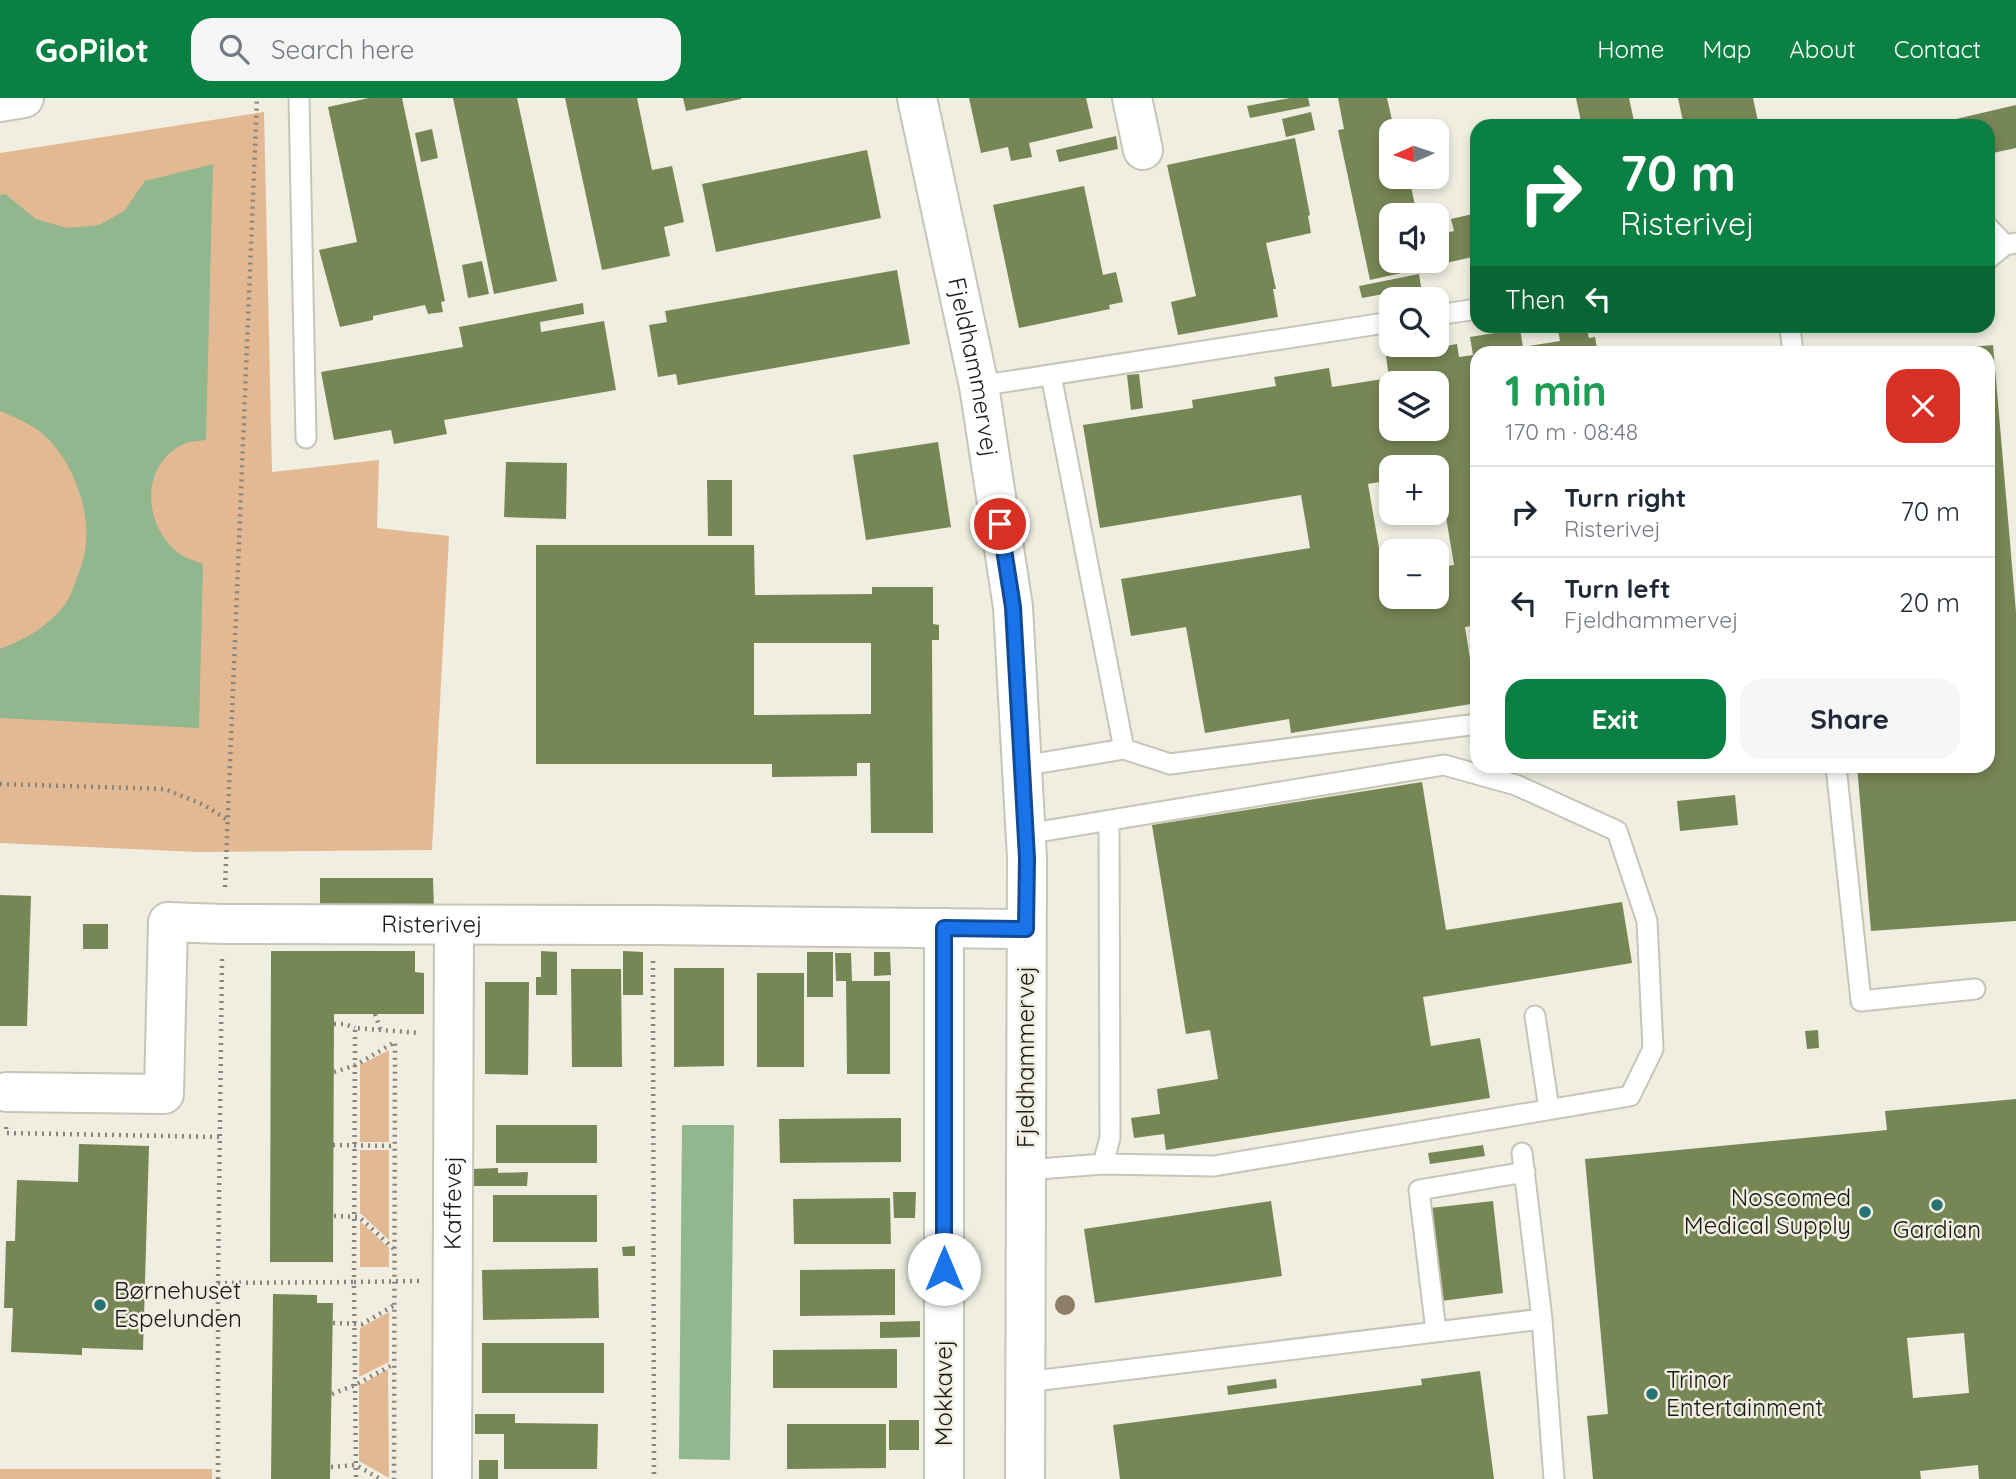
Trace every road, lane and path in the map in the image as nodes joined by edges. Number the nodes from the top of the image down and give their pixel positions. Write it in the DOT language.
graph roads {
  1 [pos="24,98"];
  2 [pos="257,98"];
  3 [pos="299,98"];
  4 [pos="917,98"];
  5 [pos="1132,98"];
  6 [pos="0,102"];
  7 [pos="1143,150"];
  8 [pos="1995,232"];
  9 [pos="2011,244"];
  10 [pos="1995,254"];
  11 [pos="1470,310"];
  12 [pos="1449,313"];
  13 [pos="1379,324"];
  14 [pos="1051,375"];
  15 [pos="979,386"];
  16 [pos="306,438"];
  17 [pos="1470,724"];
  18 [pos="1124,749"];
  19 [pos="1022,766"];
  20 [pos="1470,772"];
  21 [pos="1473,773"];
  22 [pos="1837,773"];
  23 [pos="0,784"];
  24 [pos="226,819"];
  25 [pos="1109,821"];
  26 [pos="1026,834"];
  27 [pos="223,924"];
  28 [pos="454,925"];
  29 [pos="653,925"];
  30 [pos="944,928"];
  31 [pos="1026,929"];
  32 [pos="1975,989"];
  33 [pos="375,1014"];
  34 [pos="1535,1016"];
  35 [pos="334,1024"];
  36 [pos="355,1028"];
  37 [pos="381,1031"];
  38 [pos="395,1033"];
  39 [pos="407,1033"];
  40 [pos="395,1042"];
  41 [pos="356,1065"];
  42 [pos="334,1072"];
  43 [pos="3,1091"];
  44 [pos="1549,1109"];
  45 [pos="333,1145"];
  46 [pos="355,1146"];
  47 [pos="394,1146"];
  48 [pos="1103,1164"];
  49 [pos="1026,1170"];
  50 [pos="334,1216"];
  51 [pos="355,1217"];
  52 [pos="394,1249"];
  53 [pos="394,1281"];
  54 [pos="401,1281"];
  55 [pos="354,1282"];
  56 [pos="218,1283"];
  57 [pos="394,1305"];
  58 [pos="1542,1319"];
  59 [pos="333,1323"];
  60 [pos="355,1323"];
  61 [pos="1436,1331"];
  62 [pos="394,1364"];
  63 [pos="1026,1382"];
  64 [pos="355,1385"];
  65 [pos="332,1394"];
  66 [pos="356,1465"];
  67 [pos="331,1467"];
  68 [pos="218,1479"];
  69 [pos="356,1479"];
  70 [pos="380,1479"];
  71 [pos="394,1479"];
  72 [pos="452,1479"];
  73 [pos="654,1479"];
  74 [pos="944,1479"];
  75 [pos="1025,1479"];
  76 [pos="1555,1479"];
  1 -- 6 [label="street"];
  2 -- 24 [label="path"];
  3 -- 16 [label="lane"];
  4 -- 15 [label="street, Fjeldhammervej"];
  5 -- 7 [label="street"];
  8 -- 9 [label="lane"];
  9 -- 10 [label="lane"];
  11 -- 12 [label="lane"];
  13 -- 14 [label="lane"];
  14 -- 15 [label="lane"];
  14 -- 18 [label="lane"];
  15 -- 19 [label="street, Fjeldhammervej"];
  17 -- 18 [label="lane"];
  18 -- 19 [label="lane"];
  19 -- 26 [label="street, Fjeldhammervej"];
  20 -- 25 [label="lane"];
  21 -- 44 [label="lane"];
  22 -- 32 [label="lane"];
  23 -- 24 [label="path"];
  24 -- 27 [label="path"];
  25 -- 26 [label="lane"];
  25 -- 48 [label="lane"];
  26 -- 31 [label="street, Fjeldhammervej"];
  27 -- 28 [label="street, Risterivej"];
  27 -- 43 [label="street, Risterivej"];
  27 -- 56 [label="path"];
  28 -- 29 [label="street, Risterivej"];
  28 -- 72 [label="street, Kaffevej"];
  29 -- 30 [label="street, Risterivej"];
  29 -- 73 [label="path"];
  30 -- 31 [label="street, Risterivej"];
  30 -- 74 [label="street, Mokkavej"];
  31 -- 49 [label="street, Fjeldhammervej"];
  33 -- 37 [label="path"];
  34 -- 44 [label="lane"];
  35 -- 36 [label="path"];
  36 -- 37 [label="path"];
  36 -- 41 [label="path"];
  37 -- 38 [label="path"];
  38 -- 39 [label="path"];
  38 -- 40 [label="path"];
  40 -- 41 [label="path"];
  40 -- 47 [label="path"];
  41 -- 42 [label="path"];
  41 -- 46 [label="path"];
  44 -- 48 [label="lane"];
  45 -- 46 [label="path"];
  46 -- 47 [label="path"];
  46 -- 51 [label="path"];
  47 -- 52 [label="path"];
  48 -- 49 [label="lane"];
  49 -- 63 [label="street, Fjeldhammervej"];
  50 -- 51 [label="path"];
  51 -- 52 [label="path"];
  51 -- 55 [label="path"];
  52 -- 53 [label="path"];
  53 -- 54 [label="path"];
  53 -- 55 [label="path"];
  53 -- 57 [label="path"];
  55 -- 56 [label="path"];
  55 -- 60 [label="path"];
  56 -- 68 [label="path"];
  57 -- 60 [label="path"];
  57 -- 62 [label="path"];
  58 -- 61 [label="lane"];
  58 -- 61 [label="lane"];
  58 -- 76 [label="lane"];
  59 -- 60 [label="path"];
  60 -- 64 [label="path"];
  61 -- 63 [label="lane"];
  62 -- 64 [label="path"];
  62 -- 71 [label="path"];
  63 -- 75 [label="street, Fjeldhammervej"];
  64 -- 65 [label="path"];
  64 -- 66 [label="path"];
  66 -- 67 [label="path"];
  66 -- 69 [label="path"];
  66 -- 70 [label="path"];
}
